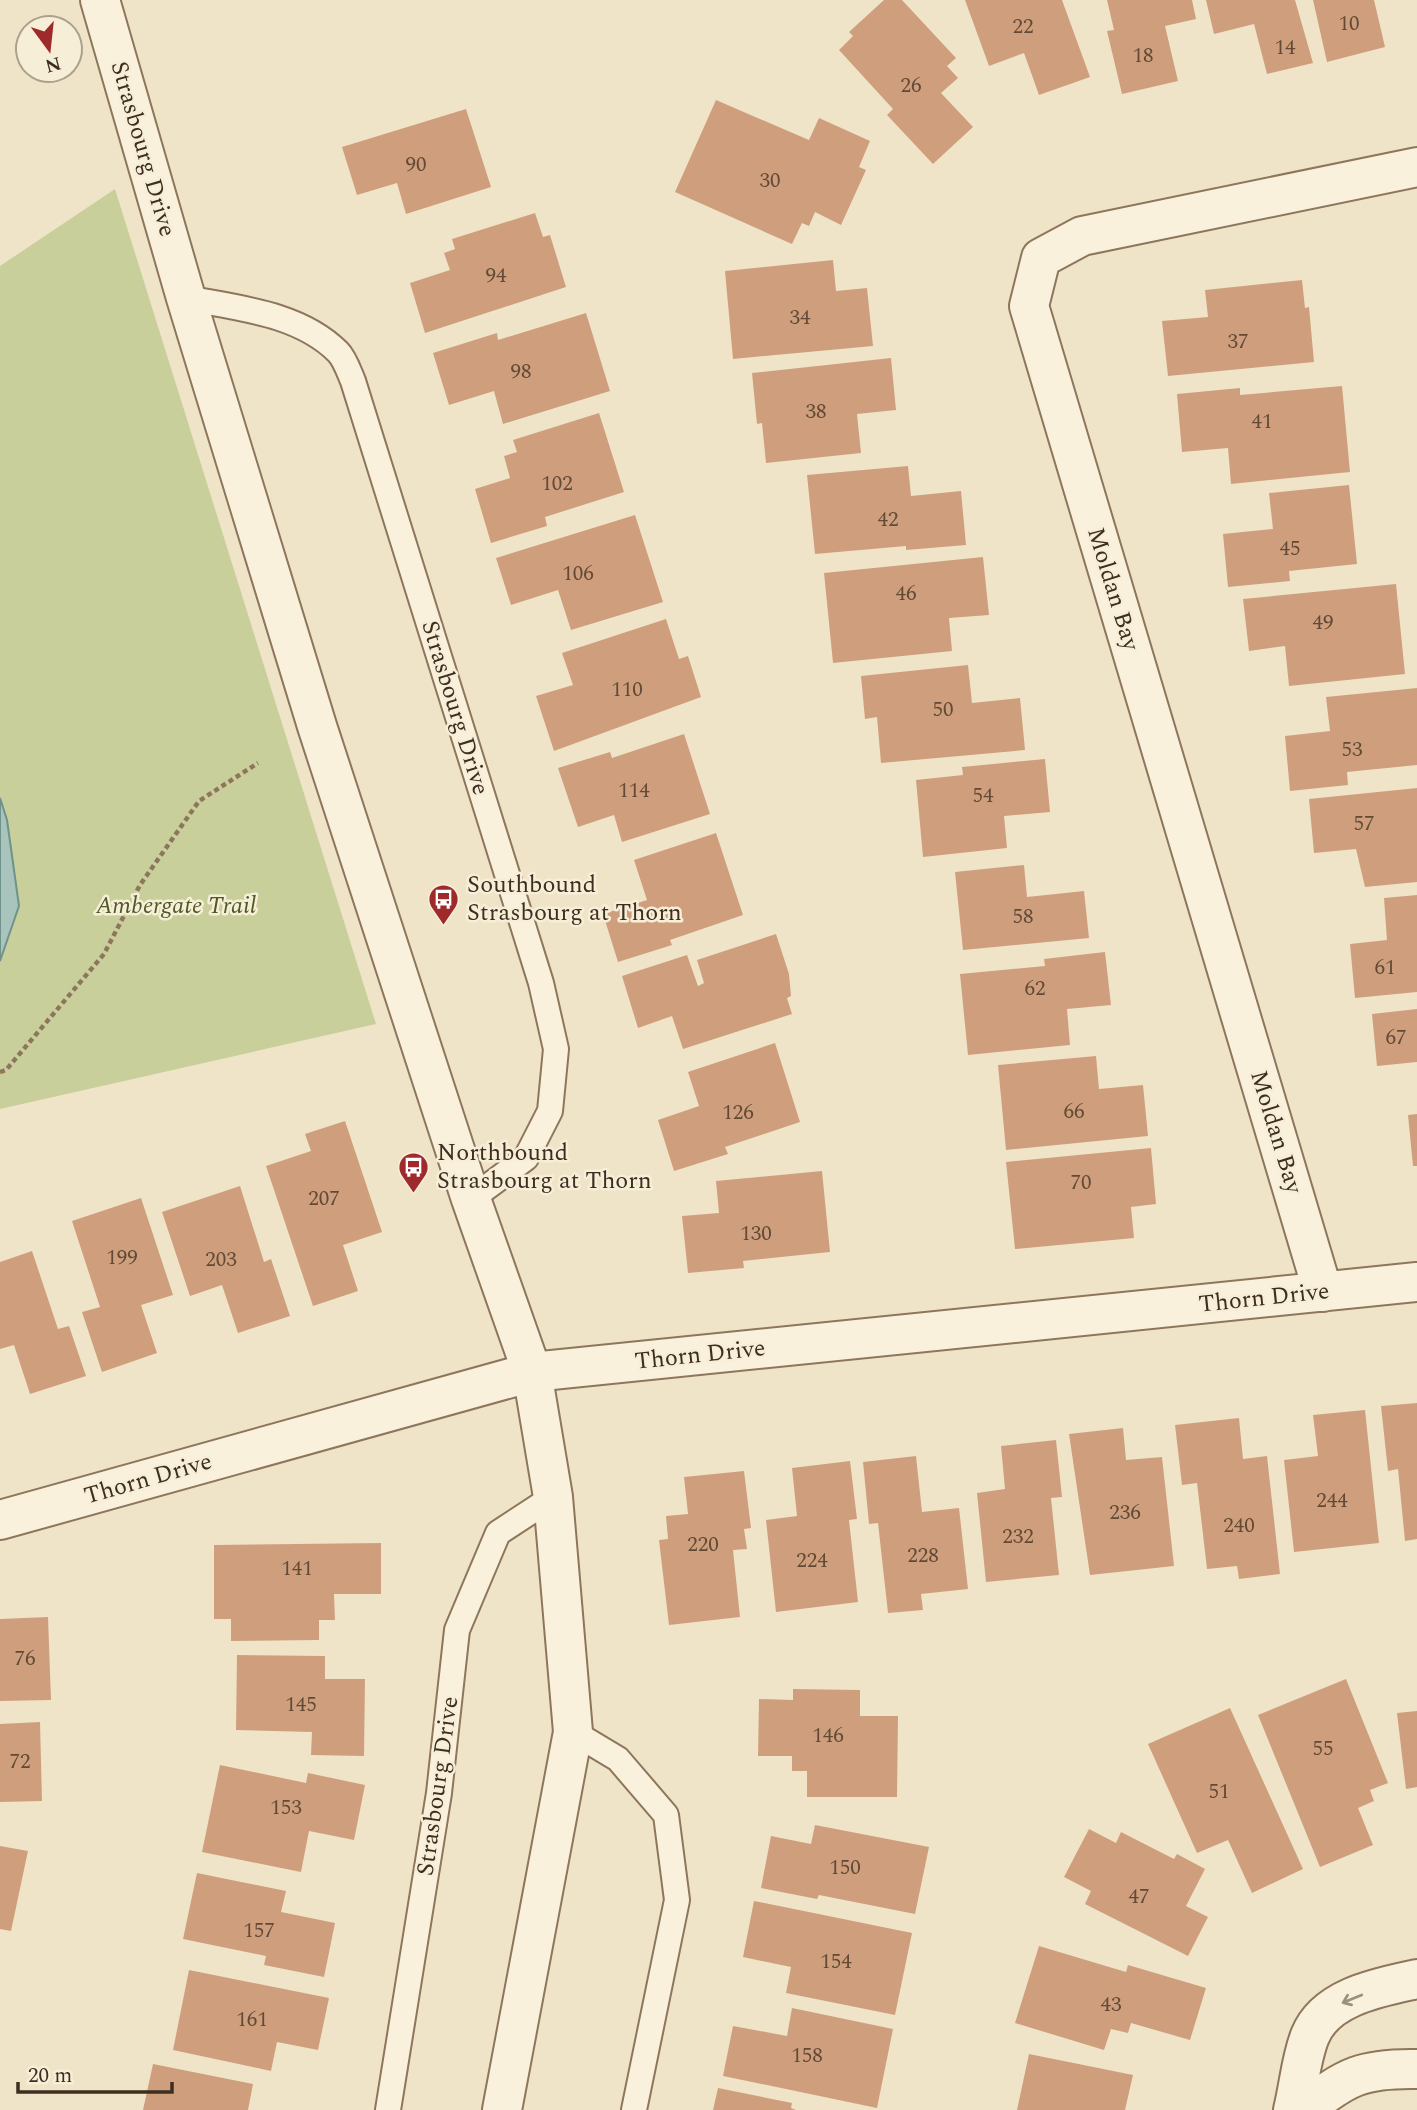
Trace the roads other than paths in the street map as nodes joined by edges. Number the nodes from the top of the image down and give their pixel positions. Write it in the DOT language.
graph roads {
  1 [pos="100,0"];
  2 [pos="1417,167"];
  3 [pos="186,298"];
  4 [pos="471,1199"];
  5 [pos="1417,1282"];
  6 [pos="1323,1292"];
  7 [pos="532,1371"];
  8 [pos="553,1497"];
  9 [pos="0,1520"];
  10 [pos="573,1732"];
  11 [pos="1417,1979"];
  12 [pos="1417,2069"];
  13 [pos="388,2110"];
  14 [pos="502,2110"];
  15 [pos="634,2110"];
  16 [pos="1293,2110"];
  17 [pos="1305,2110"];
  1 -- 3 [label="street, Strasbourg Drive"];
  2 -- 6 [label="street, Moldan Bay"];
  3 -- 4 [label="street, Strasbourg Drive"];
  3 -- 4 [label="lane, Strasbourg Drive"];
  4 -- 7 [label="street, Strasbourg Drive"];
  5 -- 6 [label="street, Thorn Drive"];
  6 -- 7 [label="street, Thorn Drive"];
  7 -- 8 [label="street, Strasbourg Drive"];
  7 -- 9 [label="street, Thorn Drive"];
  8 -- 10 [label="street, Strasbourg Drive"];
  8 -- 13 [label="lane, Strasbourg Drive"];
  10 -- 14 [label="street, Strasbourg Drive"];
  10 -- 15 [label="lane"];
  11 -- 16 [label="street, one-way"];
  12 -- 17 [label="street"];
}
